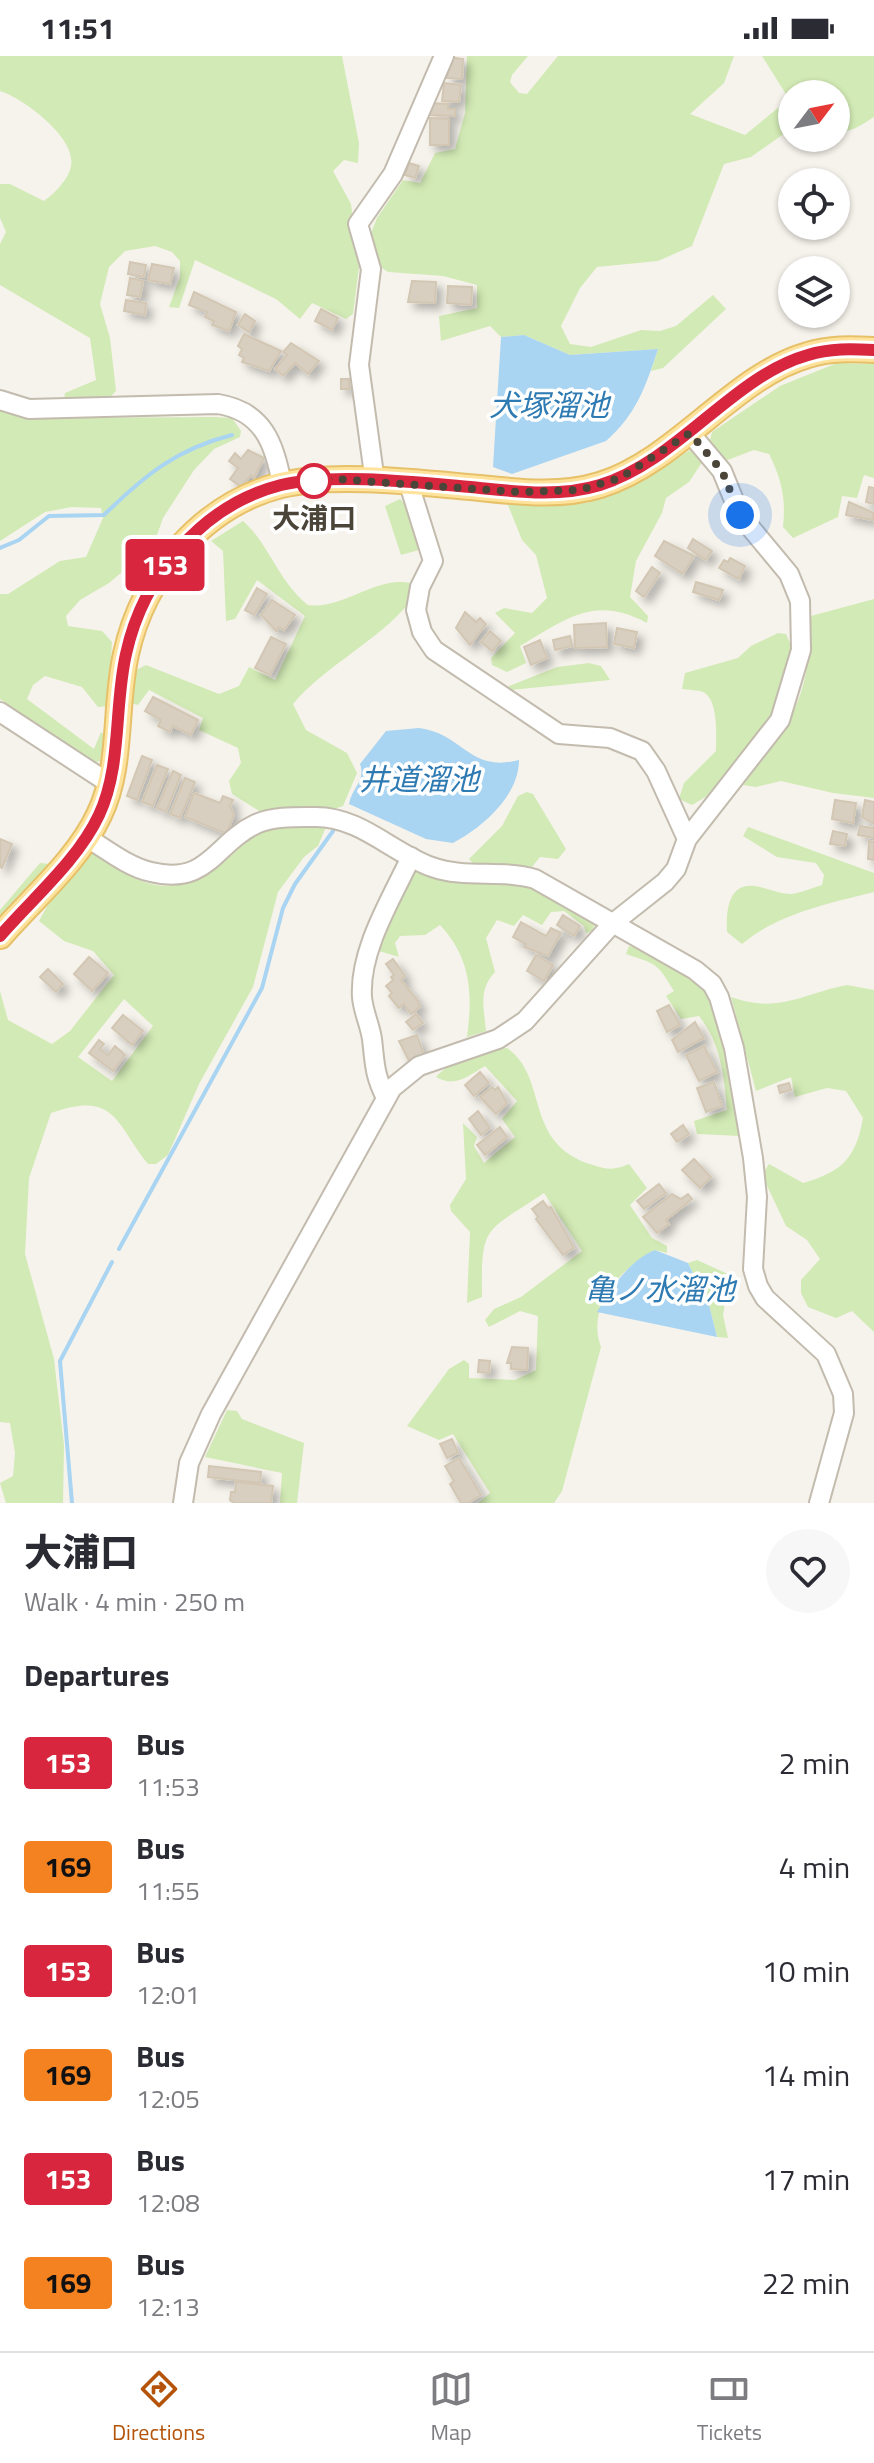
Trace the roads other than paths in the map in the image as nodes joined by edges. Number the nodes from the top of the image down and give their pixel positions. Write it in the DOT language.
graph roads {
  1 [pos="444,56"];
  2 [pos="874,350"];
  3 [pos="0,400"];
  4 [pos="690,433"];
  5 [pos="375,482"];
  6 [pos="409,484"];
  7 [pos="282,485"];
  8 [pos="0,712"];
  9 [pos="110,784"];
  10 [pos="86,837"];
  11 [pos="687,839"];
  12 [pos="411,857"];
  13 [pos="612,924"];
  14 [pos="0,936"];
  15 [pos="386,1098"];
  16 [pos="183,1503"];
  17 [pos="819,1503"];
  1 -- 5 [label="street"];
  2 -- 4 [label="main road"];
  3 -- 7 [label="street"];
  4 -- 6 [label="main road"];
  4 -- 11 [label="street"];
  5 -- 6 [label="main road"];
  5 -- 7 [label="main road"];
  6 -- 11 [label="street"];
  7 -- 9 [label="main road"];
  8 -- 9 [label="street"];
  9 -- 10 [label="main road"];
  10 -- 12 [label="street"];
  10 -- 14 [label="main road"];
  11 -- 13 [label="street"];
  12 -- 13 [label="street"];
  12 -- 15 [label="street"];
  13 -- 15 [label="street"];
  13 -- 17 [label="street"];
  15 -- 16 [label="street"];
}
